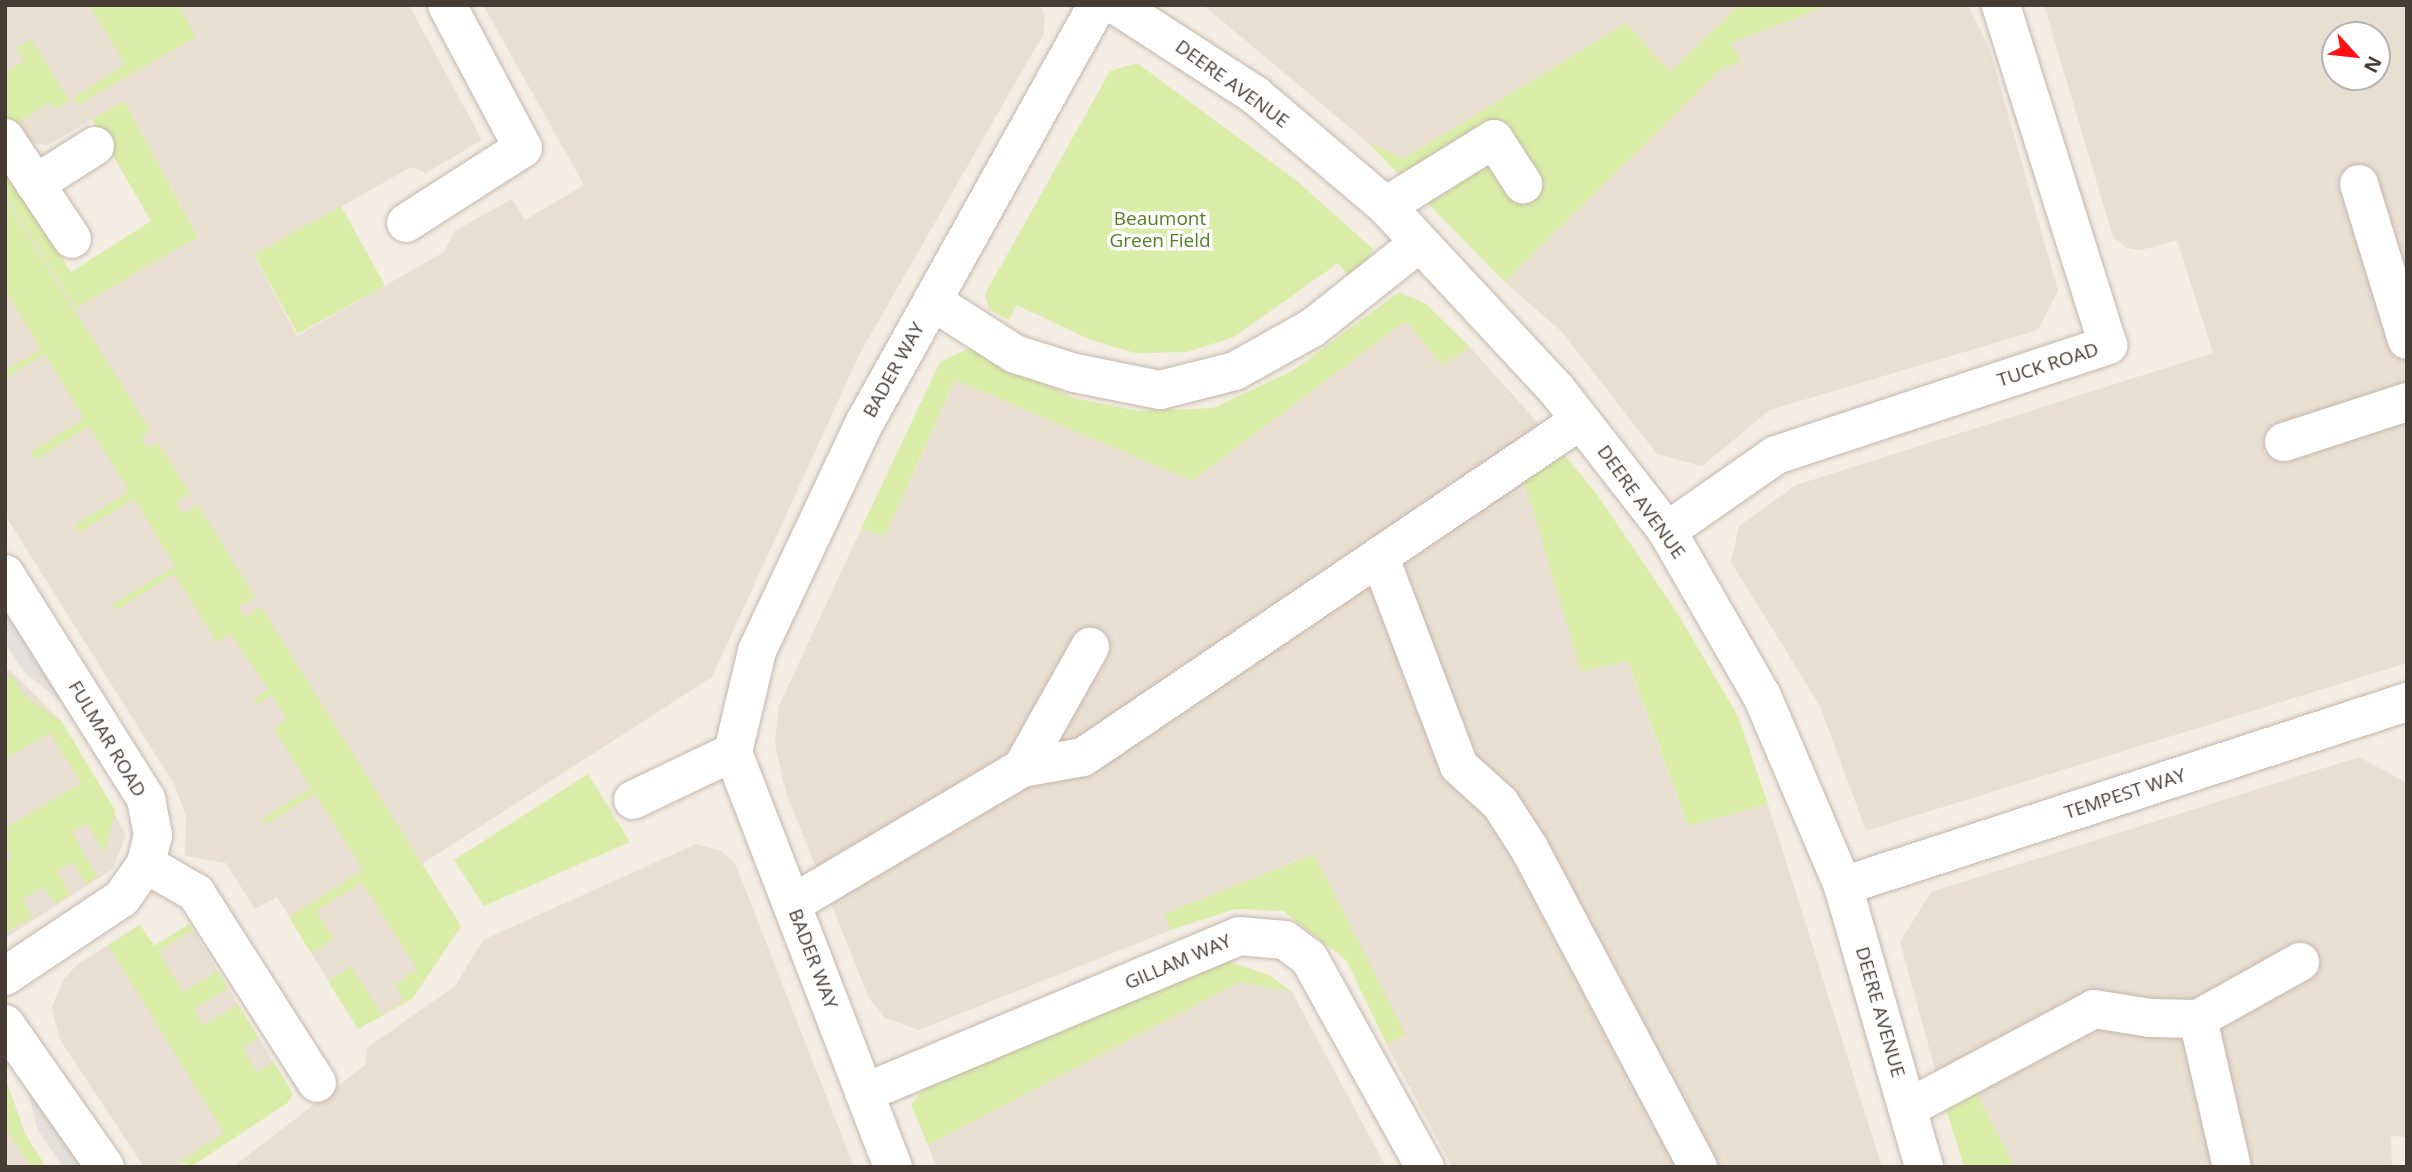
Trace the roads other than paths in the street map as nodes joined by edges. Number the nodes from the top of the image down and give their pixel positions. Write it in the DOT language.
graph roads {
  1 [pos="447,5"];
  2 [pos="1097,5"];
  3 [pos="1116,5"];
  4 [pos="2001,5"];
  5 [pos="5,138"];
  6 [pos="95,146"];
  7 [pos="35,184"];
  8 [pos="1523,184"];
  9 [pos="2359,184"];
  10 [pos="1386,206"];
  11 [pos="406,223"];
  12 [pos="72,239"];
  13 [pos="1418,244"];
  14 [pos="932,302"];
  15 [pos="2407,340"];
  16 [pos="2407,402"];
  17 [pos="1581,420"];
  18 [pos="2284,442"];
  19 [pos="1667,531"];
  20 [pos="1380,558"];
  21 [pos="5,573"];
  22 [pos="1090,647"];
  23 [pos="2407,702"];
  24 [pos="733,752"];
  25 [pos="1022,768"];
  26 [pos="633,800"];
  27 [pos="146,864"];
  28 [pos="1843,886"];
  29 [pos="792,904"];
  30 [pos="2300,961"];
  31 [pos="5,976"];
  32 [pos="2198,1019"];
  33 [pos="5,1024"];
  34 [pos="317,1083"];
  35 [pos="864,1093"];
  36 [pos="1908,1108"];
  37 [pos="105,1167"];
  38 [pos="893,1167"];
  39 [pos="1425,1167"];
  40 [pos="1698,1167"];
  41 [pos="1924,1167"];
  42 [pos="2232,1167"];
  1 -- 11 [label="street"];
  2 -- 14 [label="street, BADER WAY"];
  3 -- 10 [label="street, DEERE AVENUE"];
  4 -- 19 [label="street, TUCK ROAD"];
  5 -- 7 [label="street"];
  6 -- 7 [label="street"];
  7 -- 12 [label="street"];
  8 -- 10 [label="street"];
  9 -- 15 [label="street"];
  10 -- 13 [label="street, DEERE AVENUE"];
  13 -- 14 [label="street"];
  13 -- 17 [label="street, DEERE AVENUE"];
  14 -- 24 [label="street, BADER WAY"];
  16 -- 18 [label="street"];
  17 -- 19 [label="street, DEERE AVENUE"];
  17 -- 20 [label="street"];
  19 -- 28 [label="street, DEERE AVENUE"];
  20 -- 25 [label="street"];
  20 -- 40 [label="street"];
  21 -- 27 [label="street, FULMAR ROAD"];
  22 -- 25 [label="street"];
  23 -- 28 [label="street, TEMPEST WAY"];
  24 -- 26 [label="street"];
  24 -- 29 [label="street, BADER WAY"];
  25 -- 29 [label="street"];
  27 -- 31 [label="street, FULMAR ROAD"];
  27 -- 34 [label="street"];
  28 -- 36 [label="street, DEERE AVENUE"];
  29 -- 35 [label="street, BADER WAY"];
  30 -- 32 [label="street"];
  32 -- 36 [label="street"];
  32 -- 42 [label="street"];
  33 -- 37 [label="street"];
  35 -- 38 [label="street, BADER WAY"];
  35 -- 39 [label="street, GILLAM WAY"];
  36 -- 41 [label="street, DEERE AVENUE"];
}
